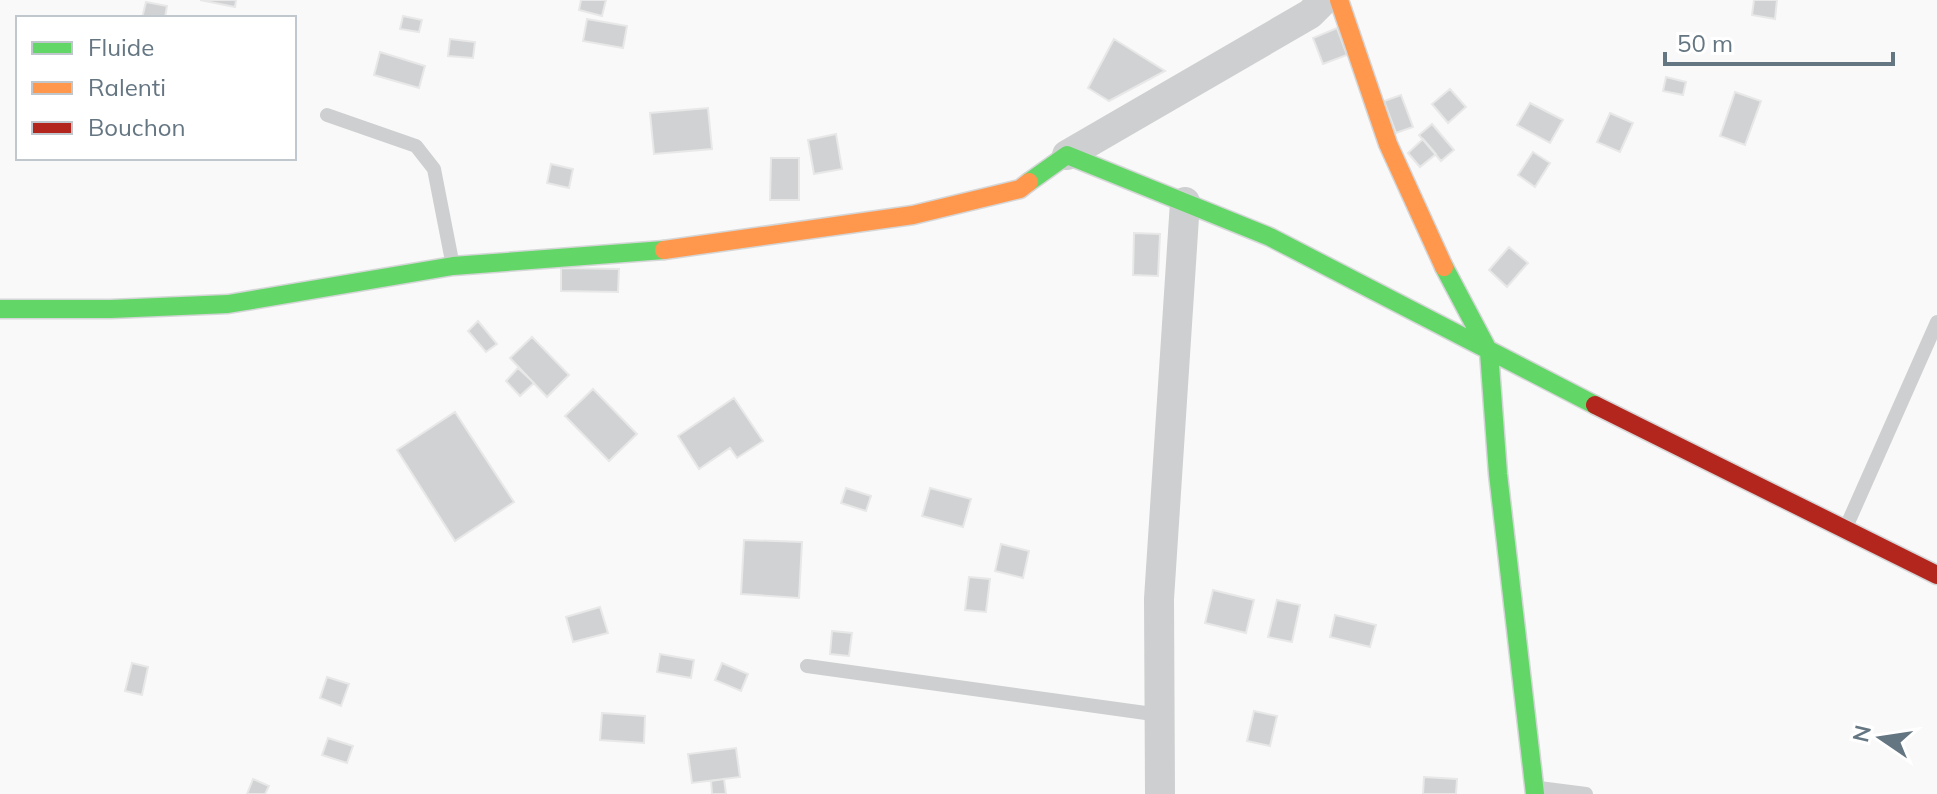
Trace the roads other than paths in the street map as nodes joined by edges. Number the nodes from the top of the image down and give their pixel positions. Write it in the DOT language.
graph roads {
  1 [pos="1324,0"];
  2 [pos="1339,0"];
  3 [pos="327,115"];
  4 [pos="1067,155"];
  5 [pos="1185,202"];
  6 [pos="453,266"];
  7 [pos="0,309"];
  8 [pos="1937,322"];
  9 [pos="1489,352"];
  10 [pos="1845,529"];
  11 [pos="1937,575"];
  12 [pos="807,666"];
  13 [pos="1160,715"];
  14 [pos="1535,791"];
  15 [pos="1160,794"];
  16 [pos="1586,794"];
  1 -- 4 [label="street"];
  2 -- 9 [label="street"];
  3 -- 6 [label="lane"];
  4 -- 5 [label="street"];
  4 -- 6 [label="street"];
  5 -- 9 [label="street"];
  5 -- 13 [label="street"];
  6 -- 7 [label="street"];
  8 -- 10 [label="lane"];
  9 -- 10 [label="street"];
  9 -- 14 [label="street"];
  10 -- 11 [label="street"];
  12 -- 13 [label="lane"];
  13 -- 15 [label="street"];
  14 -- 16 [label="lane"];
}
